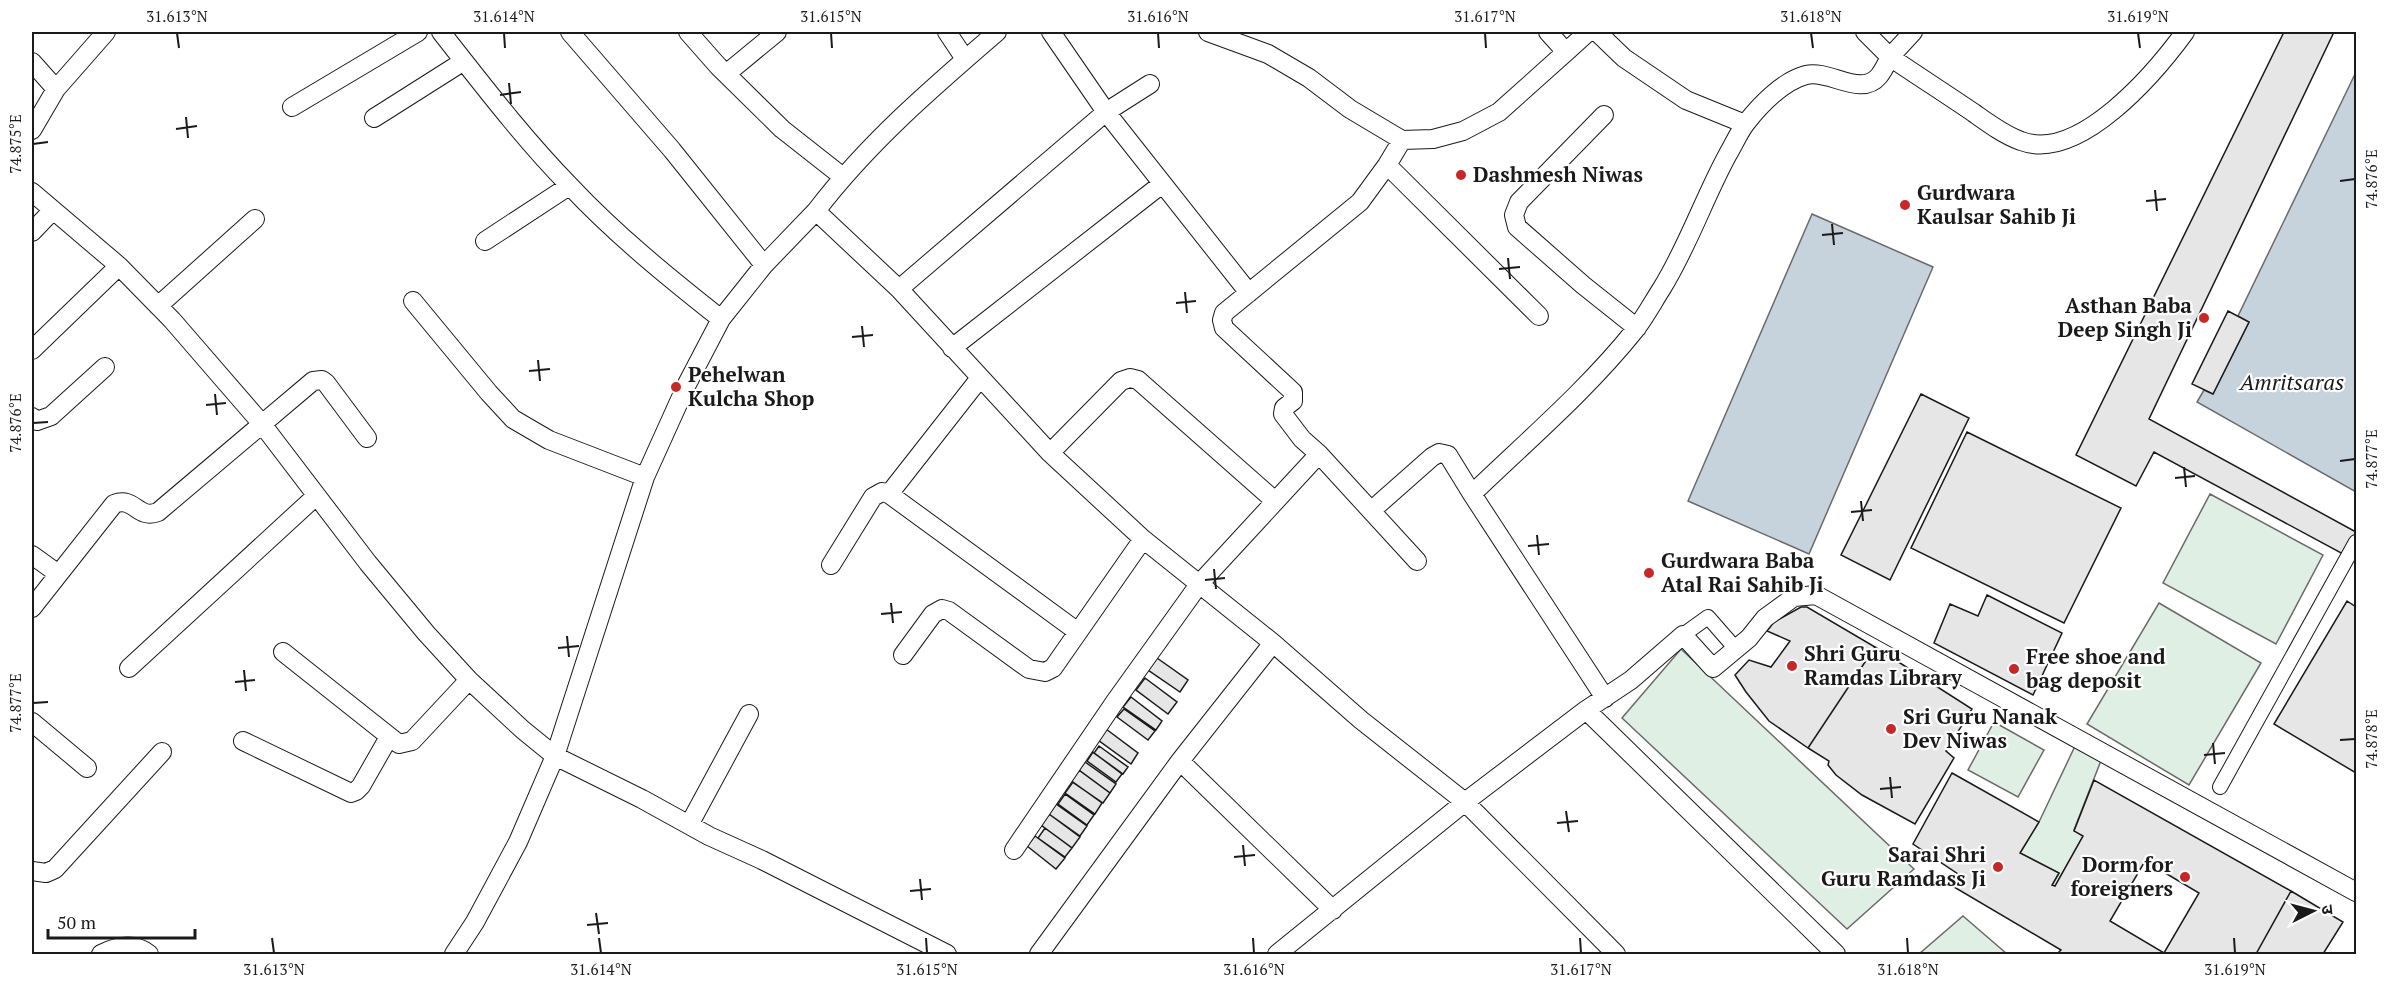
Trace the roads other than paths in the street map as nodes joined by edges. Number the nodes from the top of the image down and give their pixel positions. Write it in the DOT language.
graph roads {
  1 [pos="418,32"];
  2 [pos="441,32"];
  3 [pos="570,32"];
  4 [pos="688,32"];
  5 [pos="777,32"];
  6 [pos="947,32"];
  7 [pos="997,32"];
  8 [pos="1051,32"];
  9 [pos="1208,32"];
  10 [pos="1548,32"];
  11 [pos="1588,32"];
  12 [pos="1597,32"];
  13 [pos="1865,32"];
  14 [pos="1913,32"];
  15 [pos="2185,32"];
  16 [pos="100,33"];
  17 [pos="1566,52"];
  18 [pos="1890,57"];
  19 [pos="965,59"];
  20 [pos="464,61"];
  21 [pos="32,62"];
  22 [pos="726,74"];
  23 [pos="1150,84"];
  24 [pos="56,89"];
  25 [pos="292,107"];
  26 [pos="1106,112"];
  27 [pos="1604,114"];
  28 [pos="374,118"];
  29 [pos="1745,124"];
  30 [pos="32,130"];
  31 [pos="1402,140"];
  32 [pos="1387,165"];
  33 [pos="843,177"];
  34 [pos="1162,184"];
  35 [pos="569,186"];
  36 [pos="32,192"];
  37 [pos="53,210"];
  38 [pos="816,211"];
  39 [pos="255,219"];
  40 [pos="32,232"];
  41 [pos="485,241"];
  42 [pos="764,265"];
  43 [pos="119,266"];
  44 [pos="899,289"];
  45 [pos="1249,293"];
  46 [pos="413,301"];
  47 [pos="158,306"];
  48 [pos="1539,316"];
  49 [pos="721,319"];
  50 [pos="1637,328"];
  51 [pos="952,348"];
  52 [pos="32,350"];
  53 [pos="105,367"];
  54 [pos="980,378"];
  55 [pos="32,417"];
  56 [pos="262,424"];
  57 [pos="367,438"];
  58 [pos="1050,453"];
  59 [pos="1319,454"];
  60 [pos="645,477"];
  61 [pos="889,494"];
  62 [pos="1472,494"];
  63 [pos="316,496"];
  64 [pos="1275,501"];
  65 [pos="1372,510"];
  66 [pos="1143,539"];
  67 [pos="2356,542"];
  68 [pos="32,555"];
  69 [pos="1417,561"];
  70 [pos="831,565"];
  71 [pos="57,573"];
  72 [pos="1200,583"];
  73 [pos="32,608"];
  74 [pos="1078,632"];
  75 [pos="1683,636"];
  76 [pos="1273,643"];
  77 [pos="1736,649"];
  78 [pos="283,652"];
  79 [pos="903,655"];
  80 [pos="129,668"];
  81 [pos="469,680"];
  82 [pos="1605,698"];
  83 [pos="1586,710"];
  84 [pos="749,714"];
  85 [pos="32,722"];
  86 [pos="389,737"];
  87 [pos="243,741"];
  88 [pos="162,752"];
  89 [pos="555,756"];
  90 [pos="1180,761"];
  91 [pos="87,768"];
  92 [pos="2220,787"];
  93 [pos="1465,802"];
  94 [pos="689,825"];
  95 [pos="1014,850"];
  96 [pos="32,871"];
  97 [pos="2356,892"];
  98 [pos="1333,910"];
  99 [pos="101,954"];
  100 [pos="149,954"];
  101 [pos="454,954"];
  102 [pos="947,954"];
  103 [pos="1039,954"];
  104 [pos="1277,954"];
  105 [pos="1616,954"];
  106 [pos="1836,954"];
  1 -- 25 [label="street"];
  2 -- 20 [label="street"];
  3 -- 42 [label="street"];
  4 -- 22 [label="street"];
  5 -- 22 [label="street"];
  6 -- 19 [label="street"];
  7 -- 19 [label="street"];
  8 -- 26 [label="street"];
  9 -- 31 [label="street"];
  10 -- 17 [label="street"];
  11 -- 17 [label="street"];
  12 -- 29 [label="street"];
  13 -- 18 [label="street"];
  14 -- 18 [label="street"];
  15 -- 18 [label="street"];
  16 -- 24 [label="street"];
  17 -- 31 [label="street"];
  18 -- 29 [label="street"];
  19 -- 33 [label="street"];
  20 -- 28 [label="street"];
  20 -- 35 [label="street"];
  21 -- 24 [label="street"];
  22 -- 33 [label="street"];
  23 -- 26 [label="street"];
  24 -- 30 [label="street"];
  26 -- 34 [label="street"];
  26 -- 44 [label="street"];
  27 -- 50 [label="street"];
  29 -- 50 [label="street"];
  31 -- 32 [label="street"];
  32 -- 45 [label="street"];
  32 -- 48 [label="street"];
  33 -- 38 [label="street"];
  34 -- 45 [label="street"];
  34 -- 51 [label="street"];
  35 -- 41 [label="street"];
  35 -- 49 [label="street"];
  36 -- 37 [label="street"];
  37 -- 40 [label="street"];
  37 -- 43 [label="street"];
  38 -- 42 [label="street"];
  38 -- 44 [label="street"];
  39 -- 47 [label="street"];
  42 -- 49 [label="street"];
  43 -- 47 [label="street"];
  43 -- 52 [label="street"];
  44 -- 51 [label="street"];
  45 -- 59 [label="street"];
  46 -- 60 [label="street"];
  47 -- 56 [label="street"];
  49 -- 60 [label="street"];
  50 -- 62 [label="street"];
  51 -- 54 [label="street"];
  53 -- 55 [label="street"];
  54 -- 58 [label="street"];
  54 -- 61 [label="street"];
  56 -- 57 [label="street"];
  56 -- 63 [label="street"];
  56 -- 71 [label="street"];
  58 -- 64 [label="street"];
  58 -- 66 [label="street"];
  59 -- 64 [label="street"];
  59 -- 65 [label="street"];
  60 -- 89 [label="street"];
  61 -- 70 [label="street"];
  61 -- 74 [label="street"];
  62 -- 65 [label="street"];
  62 -- 82 [label="street"];
  63 -- 80 [label="street"];
  63 -- 81 [label="street"];
  64 -- 72 [label="street"];
  65 -- 69 [label="street"];
  66 -- 72 [label="street"];
  66 -- 74 [label="street"];
  67 -- 92 [label="street"];
  68 -- 71 [label="street"];
  71 -- 73 [label="street"];
  72 -- 76 [label="street"];
  72 -- 95 [label="street"];
  74 -- 79 [label="street"];
  75 -- 77 [label="street"];
  75 -- 77 [label="street"];
  75 -- 82 [label="street"];
  76 -- 90 [label="street"];
  76 -- 93 [label="street"];
  77 -- 97 [label="street"];
  78 -- 86 [label="street"];
  81 -- 86 [label="street"];
  81 -- 89 [label="street"];
  82 -- 83 [label="street"];
  83 -- 93 [label="street"];
  83 -- 106 [label="street"];
  84 -- 94 [label="street"];
  85 -- 91 [label="street"];
  86 -- 87 [label="street"];
  88 -- 96 [label="street"];
  89 -- 94 [label="street"];
  89 -- 101 [label="street"];
  90 -- 98 [label="street"];
  90 -- 103 [label="street"];
  93 -- 98 [label="street"];
  93 -- 105 [label="street"];
  94 -- 102 [label="street"];
  98 -- 104 [label="street"];
  99 -- 100 [label="street"];
}
